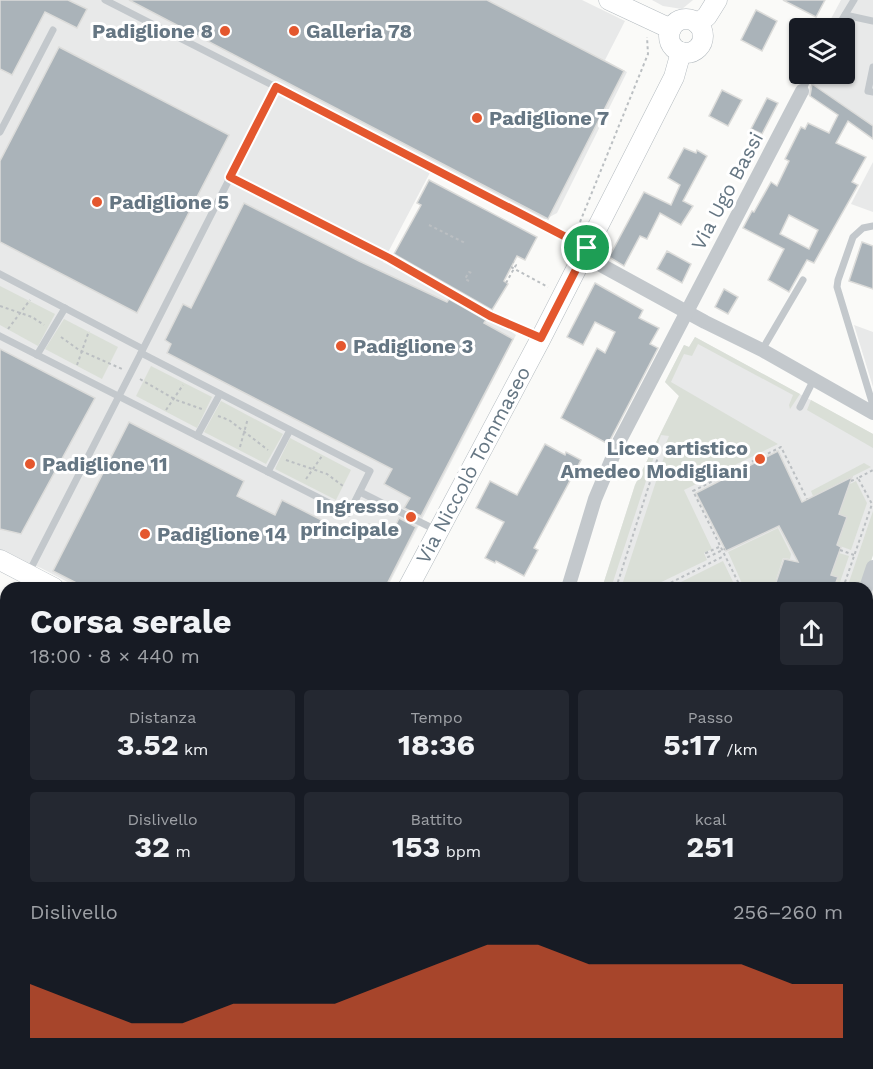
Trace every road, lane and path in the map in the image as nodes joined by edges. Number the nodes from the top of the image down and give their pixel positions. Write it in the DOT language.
graph roads {
  1 [pos="105,0"];
  2 [pos="609,0"];
  3 [pos="717,0"];
  4 [pos="854,0"];
  5 [pos="845,15"];
  6 [pos="843,18"];
  7 [pos="873,21"];
  8 [pos="698,24"];
  9 [pos="671,29"];
  10 [pos="53,30"];
  11 [pos="647,34"];
  12 [pos="681,52"];
  13 [pos="873,67"];
  14 [pos="805,84"];
  15 [pos="276,87"];
  16 [pos="802,91"];
  17 [pos="873,92"];
  18 [pos="0,132"];
  19 [pos="230,177"];
  20 [pos="429,225"];
  21 [pos="598,225"];
  22 [pos="873,226"];
  23 [pos="465,243"];
  24 [pos="580,244"];
  25 [pos="513,262"];
  26 [pos="512,268"];
  27 [pos="0,274"];
  28 [pos="803,280"];
  29 [pos="506,283"];
  30 [pos="546,292"];
  31 [pos="30,301"];
  32 [pos="0,306"];
  33 [pos="65,308"];
  34 [pos="686,310"];
  35 [pos="21,313"];
  36 [pos="47,328"];
  37 [pos="8,330"];
  38 [pos="89,332"];
  39 [pos="55,333"];
  40 [pos="0,336"];
  41 [pos="541,338"];
  42 [pos="762,350"];
  43 [pos="82,351"];
  44 [pos="142,351"];
  45 [pos="37,355"];
  46 [pos="110,363"];
  47 [pos="77,366"];
  48 [pos="814,380"];
  49 [pos="144,381"];
  50 [pos="185,383"];
  51 [pos="220,394"];
  52 [pos="118,397"];
  53 [pos="173,399"];
  54 [pos="800,407"];
  55 [pos="165,411"];
  56 [pos="205,411"];
  57 [pos="871,412"];
  58 [pos="214,414"];
  59 [pos="249,416"];
  60 [pos="290,430"];
  61 [pos="244,432"];
  62 [pos="197,436"];
  63 [pos="239,450"];
  64 [pos="272,453"];
  65 [pos="323,455"];
  66 [pos="280,457"];
  67 [pos="658,457"];
  68 [pos="313,469"];
  69 [pos="873,470"];
  70 [pos="268,472"];
  71 [pos="858,478"];
  72 [pos="851,481"];
  73 [pos="303,483"];
  74 [pos="343,486"];
  75 [pos="360,492"];
  76 [pos="807,499"];
  77 [pos="438,532"];
  78 [pos="719,547"];
  79 [pos="725,549"];
  80 [pos="840,550"];
  81 [pos="855,555"];
  82 [pos="724,556"];
  83 [pos="0,560"];
  84 [pos="873,567"];
  85 [pos="28,574"];
  86 [pos="43,582"];
  87 [pos="411,582"];
  88 [pos="570,582"];
  89 [pos="618,582"];
  90 [pos="672,582"];
  91 [pos="738,582"];
  92 [pos="845,582"];
  93 [pos="868,582"];
  1 -- 15 [label="lane"];
  2 -- 9 [label="street"];
  3 -- 8 [label="street"];
  4 -- 5 [label="lane"];
  5 -- 6 [label="lane"];
  5 -- 7 [label="lane"];
  8 -- 9 [label="street"];
  8 -- 12 [label="street"];
  9 -- 12 [label="street"];
  10 -- 18 [label="lane"];
  11 -- 24 [label="path"];
  12 -- 21 [label="street, Via Niccolò Tommaseo"];
  13 -- 17 [label="lane"];
  14 -- 16 [label="lane"];
  15 -- 19 [label="lane"];
  15 -- 24 [label="lane"];
  16 -- 34 [label="street, Via Ugo Bassi"];
  19 -- 41 [label="lane"];
  19 -- 44 [label="lane"];
  20 -- 23 [label="path"];
  21 -- 24 [label="street, Via Niccolò Tommaseo"];
  21 -- 34 [label="street"];
  22 -- 57 [label="lane"];
  24 -- 41 [label="street, Via Niccolò Tommaseo"];
  25 -- 26 [label="path"];
  26 -- 29 [label="path"];
  26 -- 30 [label="path"];
  27 -- 33 [label="lane"];
  28 -- 42 [label="lane"];
  31 -- 35 [label="path"];
  32 -- 35 [label="path"];
  33 -- 44 [label="lane"];
  33 -- 45 [label="lane"];
  34 -- 42 [label="street"];
  34 -- 88 [label="street, Via Ugo Bassi"];
  35 -- 36 [label="path"];
  35 -- 37 [label="path"];
  38 -- 43 [label="path"];
  39 -- 43 [label="path"];
  40 -- 45 [label="lane"];
  41 -- 77 [label="street, Via Niccolò Tommaseo"];
  42 -- 48 [label="street"];
  43 -- 46 [label="path"];
  43 -- 47 [label="path"];
  44 -- 51 [label="lane"];
  44 -- 52 [label="lane"];
  45 -- 52 [label="lane"];
  48 -- 54 [label="lane"];
  48 -- 57 [label="street"];
  49 -- 53 [label="path"];
  50 -- 53 [label="path"];
  51 -- 60 [label="lane"];
  51 -- 62 [label="lane"];
  52 -- 62 [label="lane"];
  52 -- 85 [label="lane"];
  53 -- 55 [label="path"];
  53 -- 56 [label="path"];
  58 -- 61 [label="path"];
  59 -- 61 [label="path"];
  60 -- 70 [label="lane"];
  60 -- 75 [label="lane"];
  61 -- 63 [label="path"];
  61 -- 64 [label="path"];
  62 -- 70 [label="lane"];
  65 -- 68 [label="path"];
  66 -- 68 [label="path"];
  67 -- 89 [label="path"];
  68 -- 73 [label="path"];
  68 -- 74 [label="path"];
  69 -- 71 [label="path"];
  70 -- 75 [label="lane"];
  71 -- 72 [label="path"];
  71 -- 81 [label="path"];
  75 -- 77 [label="lane"];
  76 -- 78 [label="path"];
  77 -- 87 [label="street, Via Niccolò Tommaseo"];
  78 -- 79 [label="path"];
  78 -- 82 [label="path"];
  80 -- 81 [label="path"];
  81 -- 92 [label="path"];
  82 -- 90 [label="path"];
  82 -- 91 [label="path"];
  83 -- 85 [label="street"];
  84 -- 93 [label="street"];
  85 -- 86 [label="street"];
}
